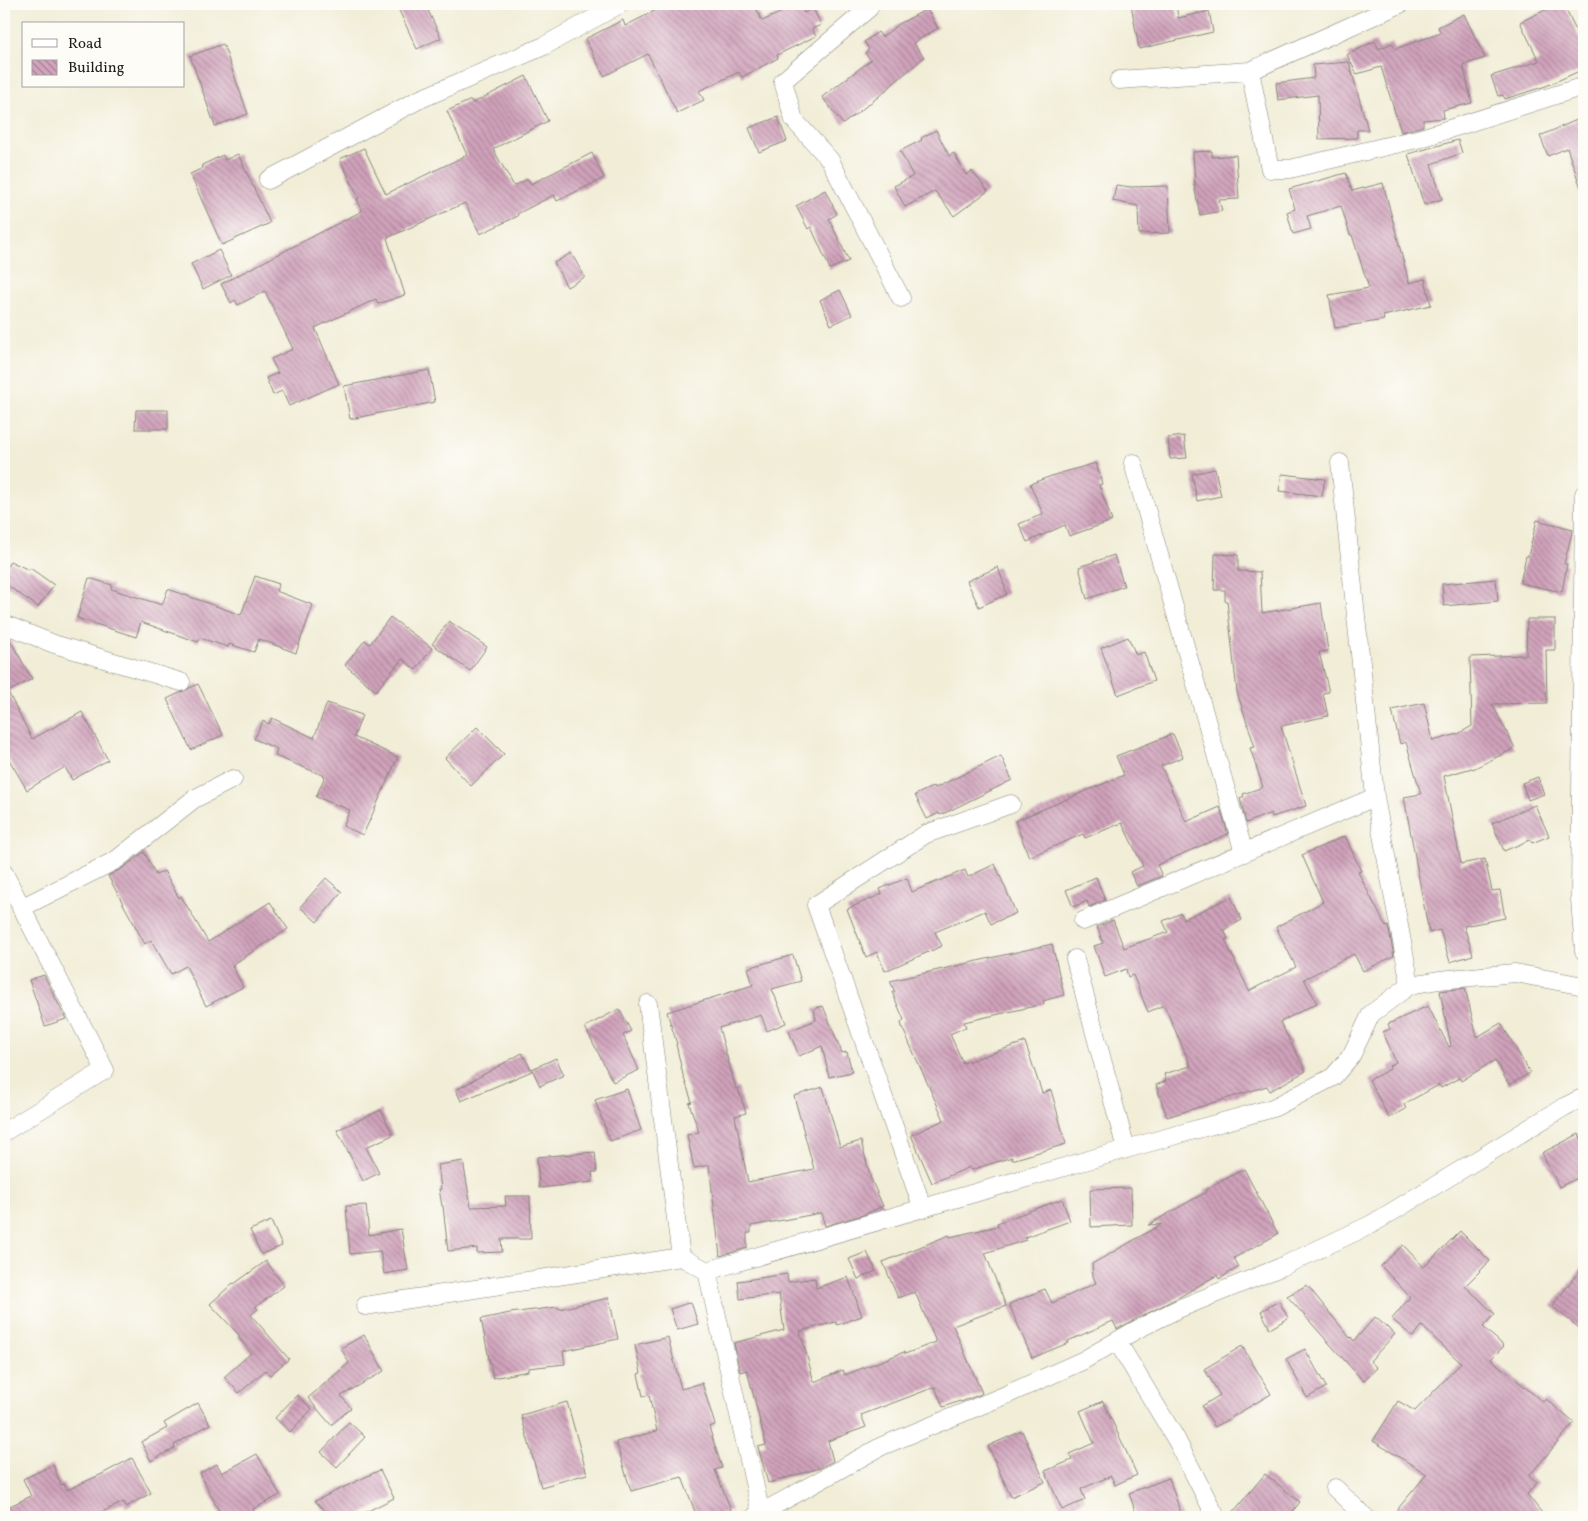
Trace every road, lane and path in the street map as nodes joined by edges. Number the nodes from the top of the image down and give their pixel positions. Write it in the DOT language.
graph roads {
  1 [pos="620,4"];
  2 [pos="864,4"];
  3 [pos="1400,4"];
  4 [pos="1250,71"];
  5 [pos="1119,80"];
  6 [pos="1584,86"];
  7 [pos="268,180"];
  8 [pos="901,298"];
  9 [pos="1133,462"];
  10 [pos="1340,463"];
  11 [pos="1584,494"];
  12 [pos="4,624"];
  13 [pos="181,682"];
  14 [pos="233,779"];
  15 [pos="1375,797"];
  16 [pos="1011,804"];
  17 [pos="1244,853"];
  18 [pos="4,873"];
  19 [pos="20,908"];
  20 [pos="1084,921"];
  21 [pos="1584,951"];
  22 [pos="1075,959"];
  23 [pos="1410,985"];
  24 [pos="1584,986"];
  25 [pos="648,1004"];
  26 [pos="1584,1097"];
  27 [pos="4,1132"];
  28 [pos="1126,1149"];
  29 [pos="923,1209"];
  30 [pos="681,1257"];
  31 [pos="707,1271"];
  32 [pos="365,1306"];
  33 [pos="1117,1341"];
  34 [pos="1335,1488"];
  35 [pos="758,1515"];
  36 [pos="1216,1517"];
  37 [pos="1365,1517"];
  1 -- 7 [label="street"];
  2 -- 8 [label="street"];
  3 -- 4 [label="street"];
  4 -- 5 [label="street"];
  4 -- 6 [label="street"];
  9 -- 17 [label="street"];
  10 -- 15 [label="street"];
  11 -- 21 [label="street"];
  12 -- 13 [label="street"];
  14 -- 19 [label="street"];
  15 -- 17 [label="street"];
  15 -- 23 [label="street"];
  16 -- 29 [label="street"];
  17 -- 20 [label="street"];
  18 -- 19 [label="street"];
  19 -- 27 [label="street"];
  22 -- 28 [label="street"];
  23 -- 24 [label="street"];
  23 -- 28 [label="street"];
  25 -- 30 [label="street"];
  26 -- 33 [label="street"];
  28 -- 29 [label="street"];
  29 -- 31 [label="street"];
  30 -- 31 [label="street"];
  30 -- 32 [label="street"];
  31 -- 35 [label="street"];
  33 -- 35 [label="street"];
  33 -- 36 [label="street"];
  34 -- 37 [label="street"];
}
